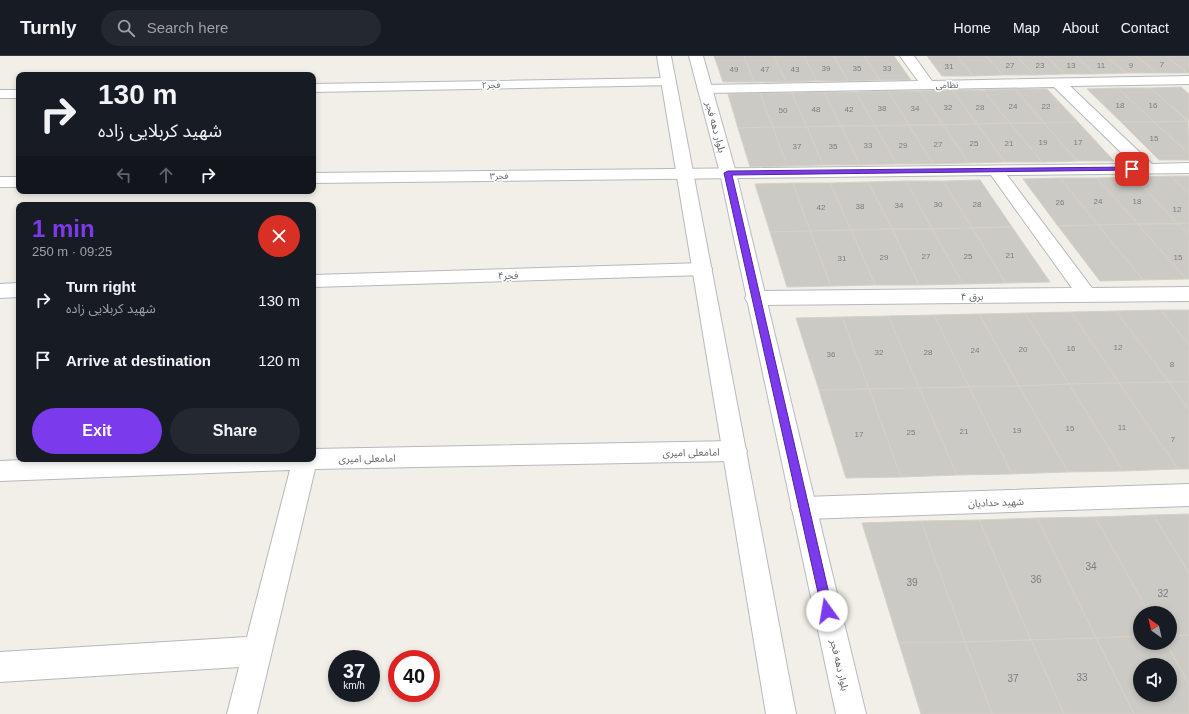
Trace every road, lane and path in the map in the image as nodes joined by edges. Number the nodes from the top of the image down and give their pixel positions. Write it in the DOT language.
graph roads {
  1 [pos="664,56"];
  2 [pos="696,56"];
  3 [pos="907,56"];
  4 [pos="1189,80"];
  5 [pos="669,82"];
  6 [pos="1058,83"];
  7 [pos="929,86"];
  8 [pos="316,88"];
  9 [pos="705,89"];
  10 [pos="0,94"];
  11 [pos="16,94"];
  12 [pos="1147,168"];
  13 [pos="1189,168"];
  14 [pos="995,170"];
  15 [pos="728,173"];
  16 [pos="686,174"];
  17 [pos="316,178"];
  18 [pos="0,182"];
  19 [pos="16,182"];
  20 [pos="703,269"];
  21 [pos="316,281"];
  22 [pos="16,290"];
  23 [pos="0,291"];
  24 [pos="1087,294"];
  25 [pos="1189,294"];
  26 [pos="756,298"];
  27 [pos="735,451"];
  28 [pos="316,459"];
  29 [pos="229,462"];
  30 [pos="304,462"];
  31 [pos="0,471"];
  32 [pos="1189,495"];
  33 [pos="804,508"];
  34 [pos="258,651"];
  35 [pos="0,667"];
  36 [pos="242,714"];
  37 [pos="781,714"];
  38 [pos="851,714"];
  1 -- 5 [label="street"];
  2 -- 9 [label="street, بلوار دهه فجر"];
  3 -- 7 [label="street"];
  4 -- 6 [label="street, نظامی"];
  5 -- 8 [label="street, فجر۲"];
  5 -- 16 [label="street"];
  6 -- 7 [label="street, نظامی"];
  6 -- 12 [label="street"];
  7 -- 9 [label="street, نظامی"];
  9 -- 15 [label="street, بلوار دهه فجر"];
  10 -- 11 [label="street"];
  12 -- 13 [label="street, فجر۳"];
  12 -- 14 [label="street, فجر۳"];
  14 -- 15 [label="street, فجر۳"];
  14 -- 24 [label="street"];
  15 -- 16 [label="street, فجر۳"];
  15 -- 26 [label="street, بلوار دهه فجر"];
  16 -- 17 [label="street, فجر۳"];
  16 -- 20 [label="street"];
  18 -- 19 [label="street"];
  20 -- 21 [label="street, فجر۴"];
  20 -- 27 [label="street"];
  22 -- 23 [label="street"];
  24 -- 25 [label="street, برق ۴"];
  24 -- 26 [label="street, برق ۴"];
  26 -- 33 [label="street, بلوار دهه فجر"];
  27 -- 28 [label="street, امامعلی امیری"];
  27 -- 37 [label="street"];
  29 -- 31 [label="street, امامعلی امیری"];
  30 -- 34 [label="street"];
  32 -- 33 [label="street, شهید حدادیان"];
  33 -- 38 [label="street, بلوار دهه فجر"];
  34 -- 35 [label="street"];
  34 -- 36 [label="street"];
}
